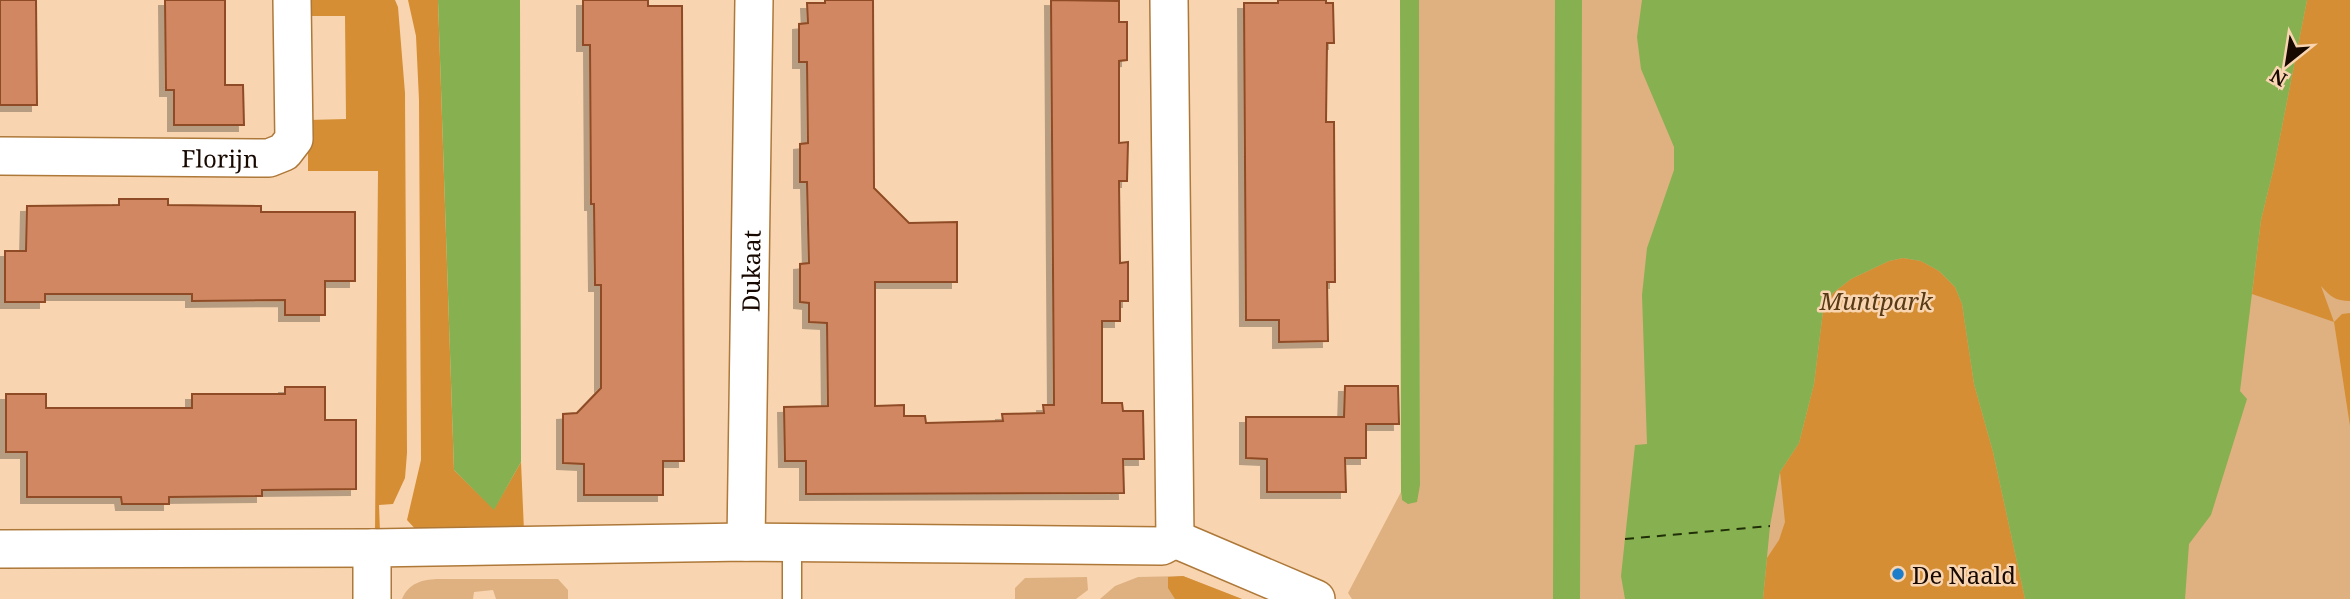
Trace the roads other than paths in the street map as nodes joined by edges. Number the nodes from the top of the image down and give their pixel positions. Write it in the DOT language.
graph roads {
  1 [pos="292,0"];
  2 [pos="754,0"];
  3 [pos="1169,0"];
  4 [pos="0,156"];
  5 [pos="1175,539"];
  6 [pos="746,542"];
  7 [pos="792,542"];
  8 [pos="372,548"];
  9 [pos="0,549"];
  10 [pos="372,599"];
  11 [pos="792,599"];
  12 [pos="1315,599"];
  1 -- 4 [label="street, Florijn"];
  2 -- 6 [label="street, Dukaat"];
  3 -- 5 [label="street"];
  5 -- 7 [label="street"];
  5 -- 12 [label="street"];
  6 -- 7 [label="street"];
  6 -- 8 [label="street"];
  7 -- 11 [label="lane"];
  8 -- 9 [label="street"];
  8 -- 10 [label="street"];
}
